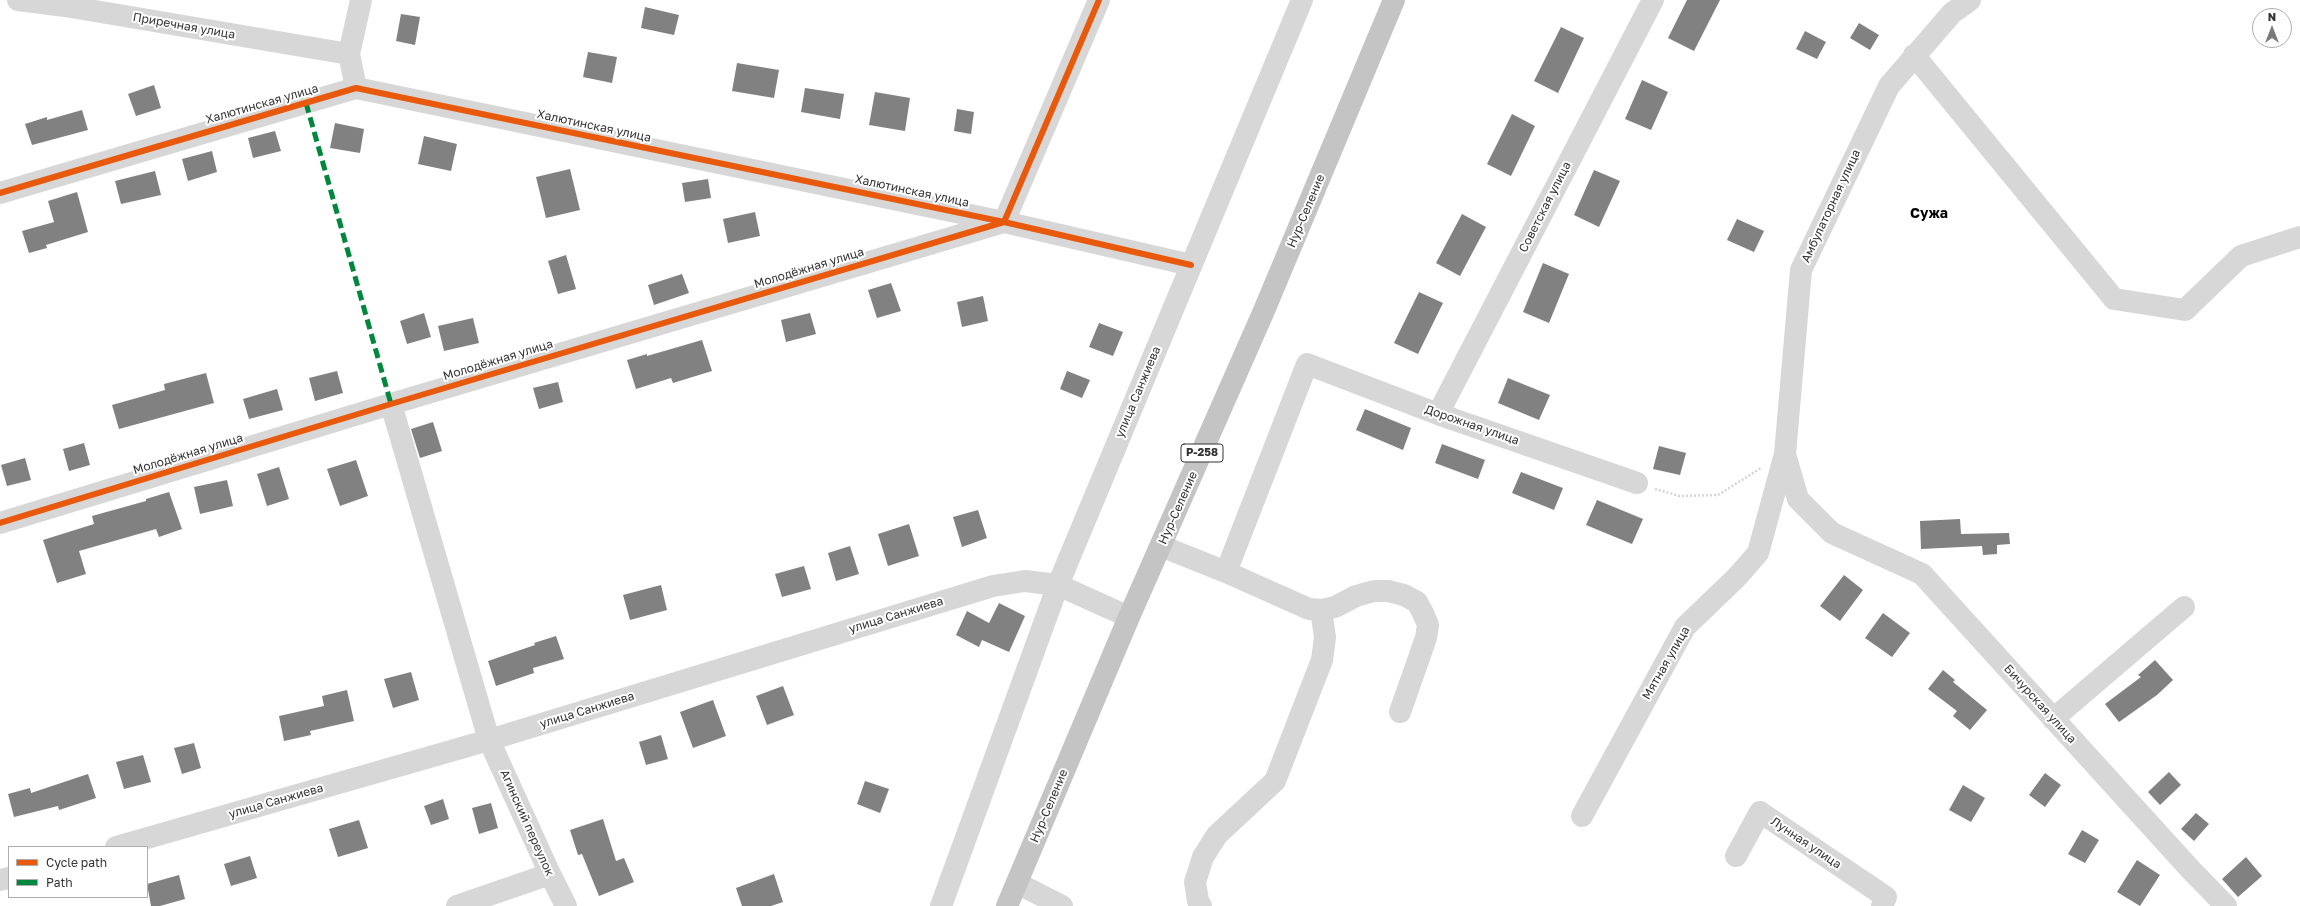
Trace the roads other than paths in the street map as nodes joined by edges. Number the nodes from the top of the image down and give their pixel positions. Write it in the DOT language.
graph roads {
  1 [pos="18,0"];
  2 [pos="361,0"];
  3 [pos="1099,0"];
  4 [pos="1302,0"];
  5 [pos="1394,0"];
  6 [pos="1652,0"];
  7 [pos="1970,0"];
  8 [pos="66,3"];
  9 [pos="349,54"];
  10 [pos="1914,55"];
  11 [pos="356,88"];
  12 [pos="0,193"];
  13 [pos="1004,222"];
  14 [pos="2300,237"];
  15 [pos="1191,265"];
  16 [pos="390,404"];
  17 [pos="1438,414"];
  18 [pos="1785,454"];
  19 [pos="1637,484"];
  20 [pos="0,523"];
  21 [pos="1832,533"];
  22 [pos="1161,546"];
  23 [pos="1226,572"];
  24 [pos="1058,585"];
  25 [pos="2184,607"];
  26 [pos="1322,610"];
  27 [pos="1129,617"];
  28 [pos="1400,712"];
  29 [pos="2053,719"];
  30 [pos="489,740"];
  31 [pos="1582,816"];
  32 [pos="119,846"];
  33 [pos="1736,856"];
  34 [pos="550,874"];
  35 [pos="1017,883"];
  36 [pos="457,906"];
  37 [pos="566,906"];
  38 [pos="941,906"];
  39 [pos="1007,906"];
  40 [pos="1062,906"];
  41 [pos="1201,906"];
  42 [pos="1882,906"];
  43 [pos="2226,906"];
  1 -- 8 [label="street, Приречная улица"];
  2 -- 9 [label="street"];
  3 -- 13 [label="street"];
  4 -- 15 [label="street, улица Санжиева"];
  5 -- 22 [label="highway, Нур-Селение / Р-258"];
  6 -- 17 [label="street, Советская улица"];
  7 -- 10 [label="street, Амбулаторная улица"];
  8 -- 9 [label="street, Приречная улица"];
  9 -- 11 [label="street"];
  10 -- 14 [label="street"];
  10 -- 18 [label="street, Амбулаторная улица"];
  11 -- 12 [label="street, Халютинская улица"];
  11 -- 13 [label="street, Халютинская улица"];
  13 -- 15 [label="street, Халютинская улица"];
  13 -- 16 [label="street, Молодёжная улица"];
  15 -- 24 [label="street, улица Санжиева"];
  16 -- 20 [label="street, Молодёжная улица"];
  16 -- 30 [label="street, Агинский переулок"];
  17 -- 19 [label="street, Дорожная улица"];
  17 -- 23 [label="street, Дорожная улица"];
  18 -- 21 [label="street, Амбулаторная улица"];
  18 -- 31 [label="street, Мятная улица"];
  21 -- 29 [label="street, Бичурская улица"];
  22 -- 23 [label="street"];
  22 -- 27 [label="highway, Нур-Селение / Р-258"];
  23 -- 26 [label="street"];
  24 -- 27 [label="street, улица Санжиева"];
  24 -- 30 [label="street, улица Санжиева"];
  24 -- 38 [label="street, улица Санжиева"];
  25 -- 29 [label="street"];
  26 -- 28 [label="street"];
  26 -- 41 [label="street"];
  27 -- 35 [label="highway, Нур-Селение / Р-258"];
  29 -- 43 [label="street, Бичурская улица"];
  30 -- 32 [label="street, улица Санжиева"];
  30 -- 34 [label="street, Агинский переулок"];
  33 -- 42 [label="street, Лунная улица"];
  34 -- 36 [label="street"];
  34 -- 37 [label="street, Агинский переулок"];
  35 -- 39 [label="highway, Нур-Селение / Р-258"];
  35 -- 40 [label="street"];
}
